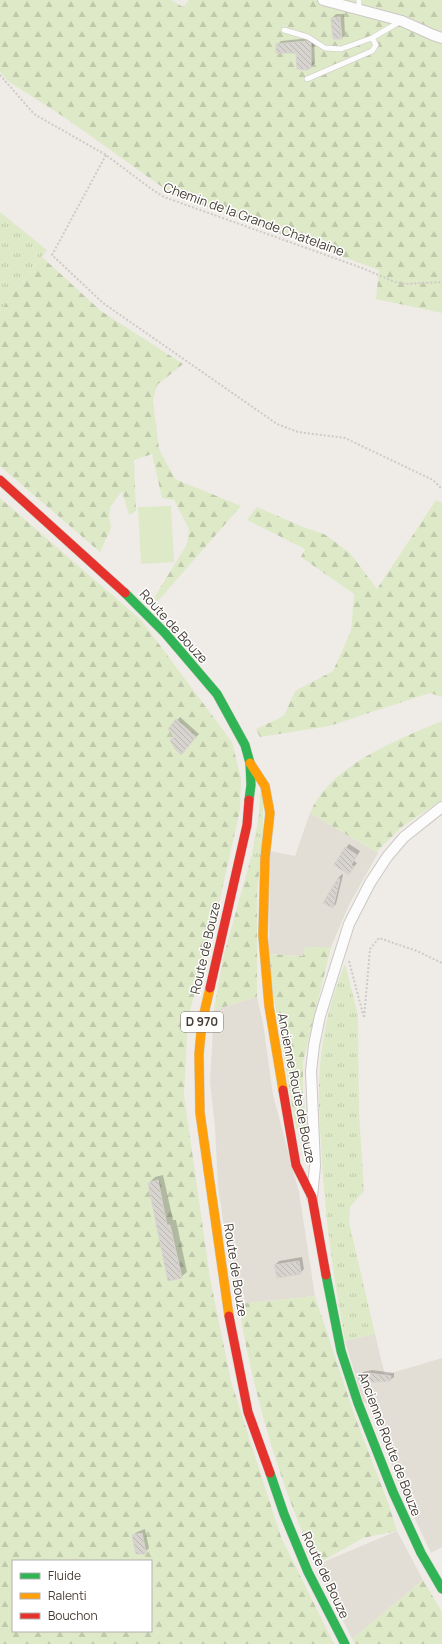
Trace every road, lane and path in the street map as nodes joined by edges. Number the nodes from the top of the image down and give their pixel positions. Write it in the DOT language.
graph roads {
  1 [pos="322,0"];
  2 [pos="359,5"];
  3 [pos="402,21"];
  4 [pos="284,30"];
  5 [pos="372,38"];
  6 [pos="442,38"];
  7 [pos="0,75"];
  8 [pos="306,79"];
  9 [pos="106,155"];
  10 [pos="442,282"];
  11 [pos="0,480"];
  12 [pos="442,489"];
  13 [pos="250,763"];
  14 [pos="442,807"];
  15 [pos="349,960"];
  16 [pos="442,963"];
  17 [pos="312,1197"];
  18 [pos="442,1589"];
  19 [pos="345,1644"];
  1 -- 2 [label="street"];
  2 -- 3 [label="street"];
  3 -- 5 [label="lane"];
  3 -- 6 [label="street"];
  4 -- 5 [label="lane"];
  5 -- 8 [label="lane"];
  7 -- 9 [label="path, Chemin de la Grande Chatelaine"];
  9 -- 10 [label="path, Chemin de la Grande Chatelaine"];
  9 -- 12 [label="path"];
  11 -- 13 [label="main road, Route de Bouze / D 970"];
  13 -- 17 [label="main road, Ancienne Route de Bouze"];
  13 -- 19 [label="main road, Route de Bouze / D 970"];
  14 -- 17 [label="street"];
  15 -- 16 [label="path"];
  17 -- 18 [label="main road, Ancienne Route de Bouze"];
}
